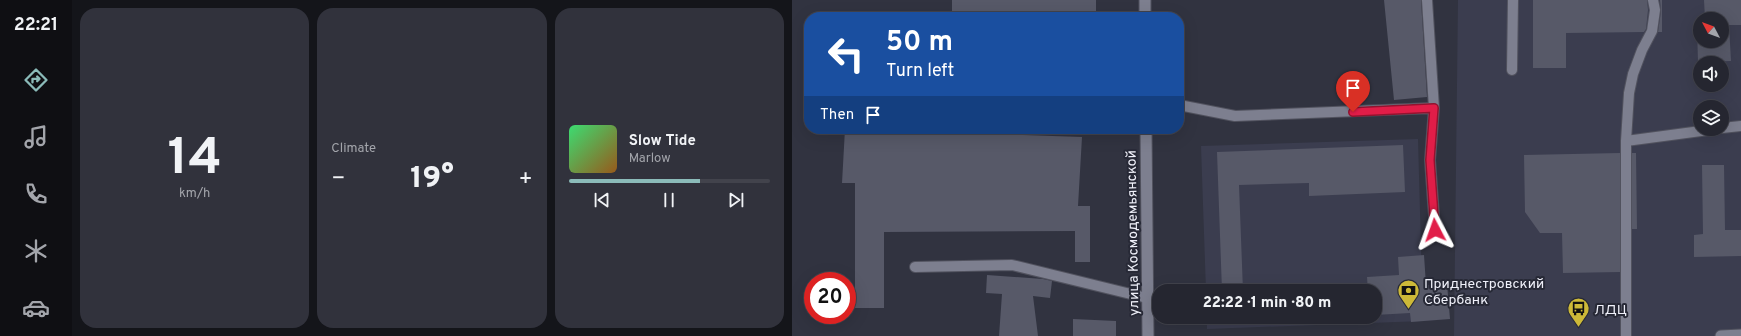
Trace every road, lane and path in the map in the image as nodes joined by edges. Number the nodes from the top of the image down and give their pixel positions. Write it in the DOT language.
graph roads {
  1 [pos="1145,0"];
  2 [pos="1427,0"];
  3 [pos="1513,0"];
  4 [pos="1652,0"];
  5 [pos="1145,12"];
  6 [pos="1512,70"];
  7 [pos="1184,106"];
  8 [pos="1434,108"];
  9 [pos="1741,126"];
  10 [pos="1729,127"];
  11 [pos="1693,132"];
  12 [pos="1146,134"];
  13 [pos="1626,141"];
  14 [pos="1435,230"];
  15 [pos="915,267"];
  16 [pos="1147,298"];
  17 [pos="1741,335"];
  18 [pos="1148,336"];
  19 [pos="1626,336"];
  20 [pos="1721,336"];
  1 -- 5 [label="street"];
  2 -- 8 [label="lane"];
  3 -- 6 [label="lane"];
  4 -- 13 [label="lane"];
  7 -- 8 [label="lane"];
  8 -- 14 [label="lane"];
  9 -- 10 [label="lane"];
  11 -- 13 [label="lane"];
  12 -- 16 [label="street, улица Космодемьянской"];
  13 -- 19 [label="lane"];
  15 -- 16 [label="lane"];
  16 -- 18 [label="street, улица Космодемьянской"];
  17 -- 20 [label="street"];
}
